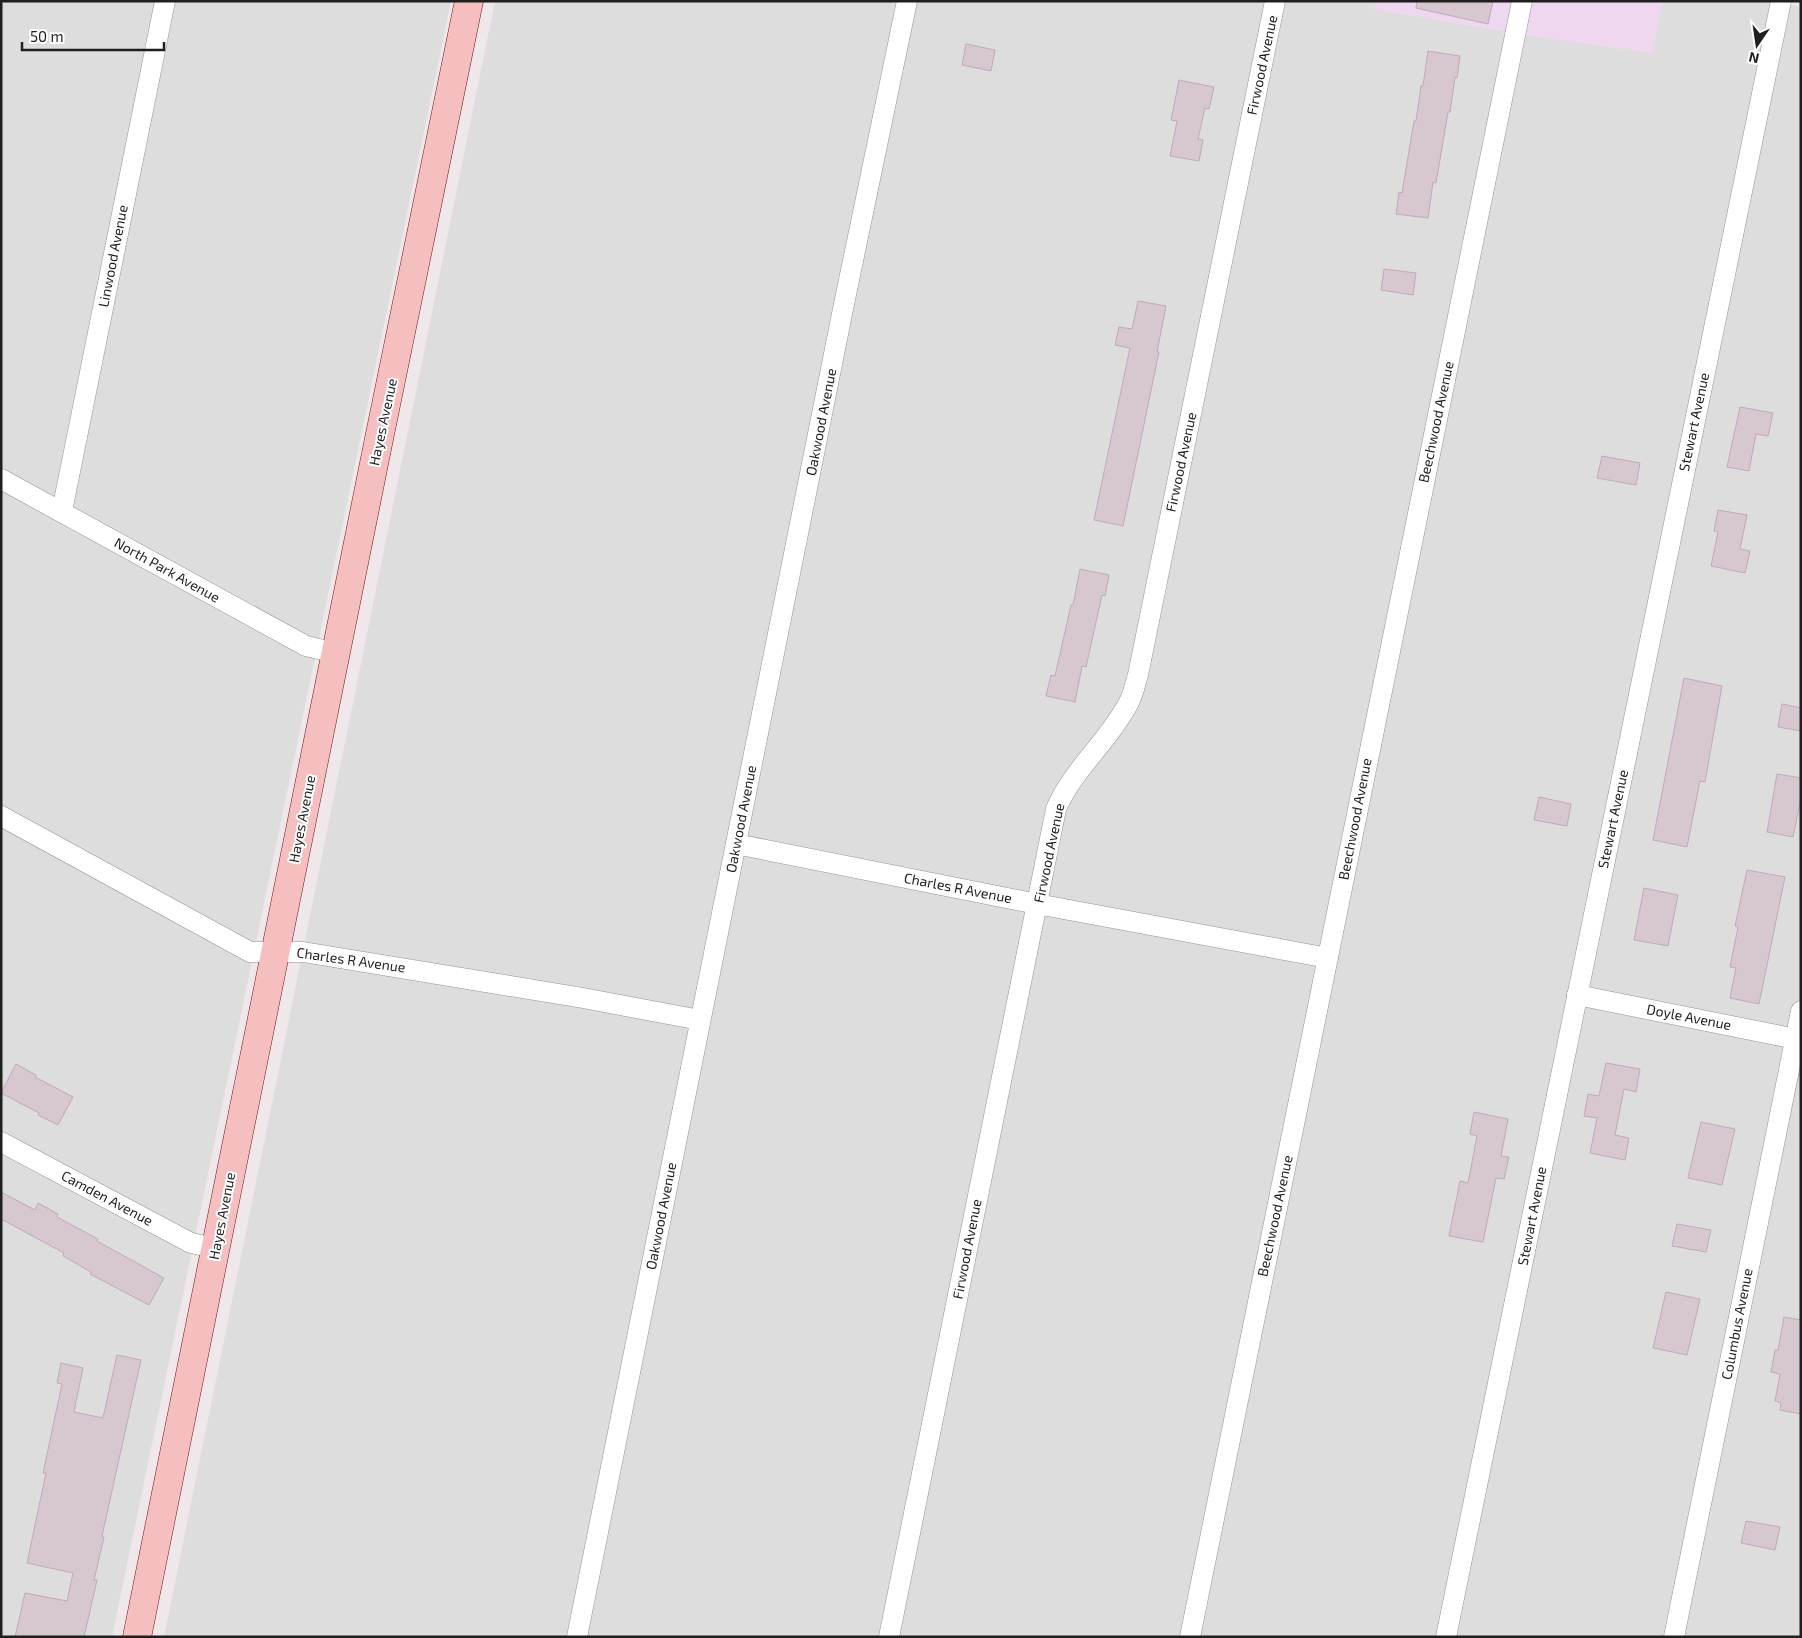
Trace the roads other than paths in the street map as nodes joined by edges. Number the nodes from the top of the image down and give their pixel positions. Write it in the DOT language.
graph roads {
  1 [pos="165,1"];
  2 [pos="469,1"];
  3 [pos="907,1"];
  4 [pos="1276,1"];
  5 [pos="1522,1"];
  6 [pos="1781,1"];
  7 [pos="1,479"];
  8 [pos="62,511"];
  9 [pos="336,653"];
  10 [pos="1,816"];
  11 [pos="736,844"];
  12 [pos="1038,904"];
  13 [pos="275,952"];
  14 [pos="1328,958"];
  15 [pos="1577,995"];
  16 [pos="1801,1011"];
  17 [pos="700,1020"];
  18 [pos="1798,1040"];
  19 [pos="1,1142"];
  20 [pos="215,1248"];
  21 [pos="137,1637"];
  22 [pos="577,1637"];
  23 [pos="888,1637"];
  24 [pos="1190,1637"];
  25 [pos="1446,1637"];
  26 [pos="1674,1637"];
  1 -- 8 [label="street, Linwood Avenue"];
  2 -- 9 [label="street, Hayes Avenue"];
  3 -- 11 [label="street, Oakwood Avenue"];
  4 -- 12 [label="street, Firwood Avenue"];
  5 -- 14 [label="street, Beechwood Avenue"];
  6 -- 15 [label="street, Stewart Avenue"];
  7 -- 8 [label="street, North Park Avenue"];
  8 -- 9 [label="street, North Park Avenue"];
  9 -- 13 [label="street, Hayes Avenue"];
  10 -- 13 [label="street, Charles R Avenue"];
  11 -- 12 [label="street, Charles R Avenue"];
  11 -- 17 [label="street, Oakwood Avenue"];
  12 -- 14 [label="street, Charles R Avenue"];
  12 -- 23 [label="street, Firwood Avenue"];
  13 -- 17 [label="street, Charles R Avenue"];
  13 -- 20 [label="street, Hayes Avenue"];
  14 -- 24 [label="street, Beechwood Avenue"];
  15 -- 18 [label="street, Doyle Avenue"];
  15 -- 25 [label="street, Stewart Avenue"];
  16 -- 18 [label="street, Columbus Avenue"];
  17 -- 22 [label="street, Oakwood Avenue"];
  18 -- 26 [label="street, Columbus Avenue"];
  19 -- 20 [label="street, Camden Avenue"];
  20 -- 21 [label="street, Hayes Avenue"];
}
